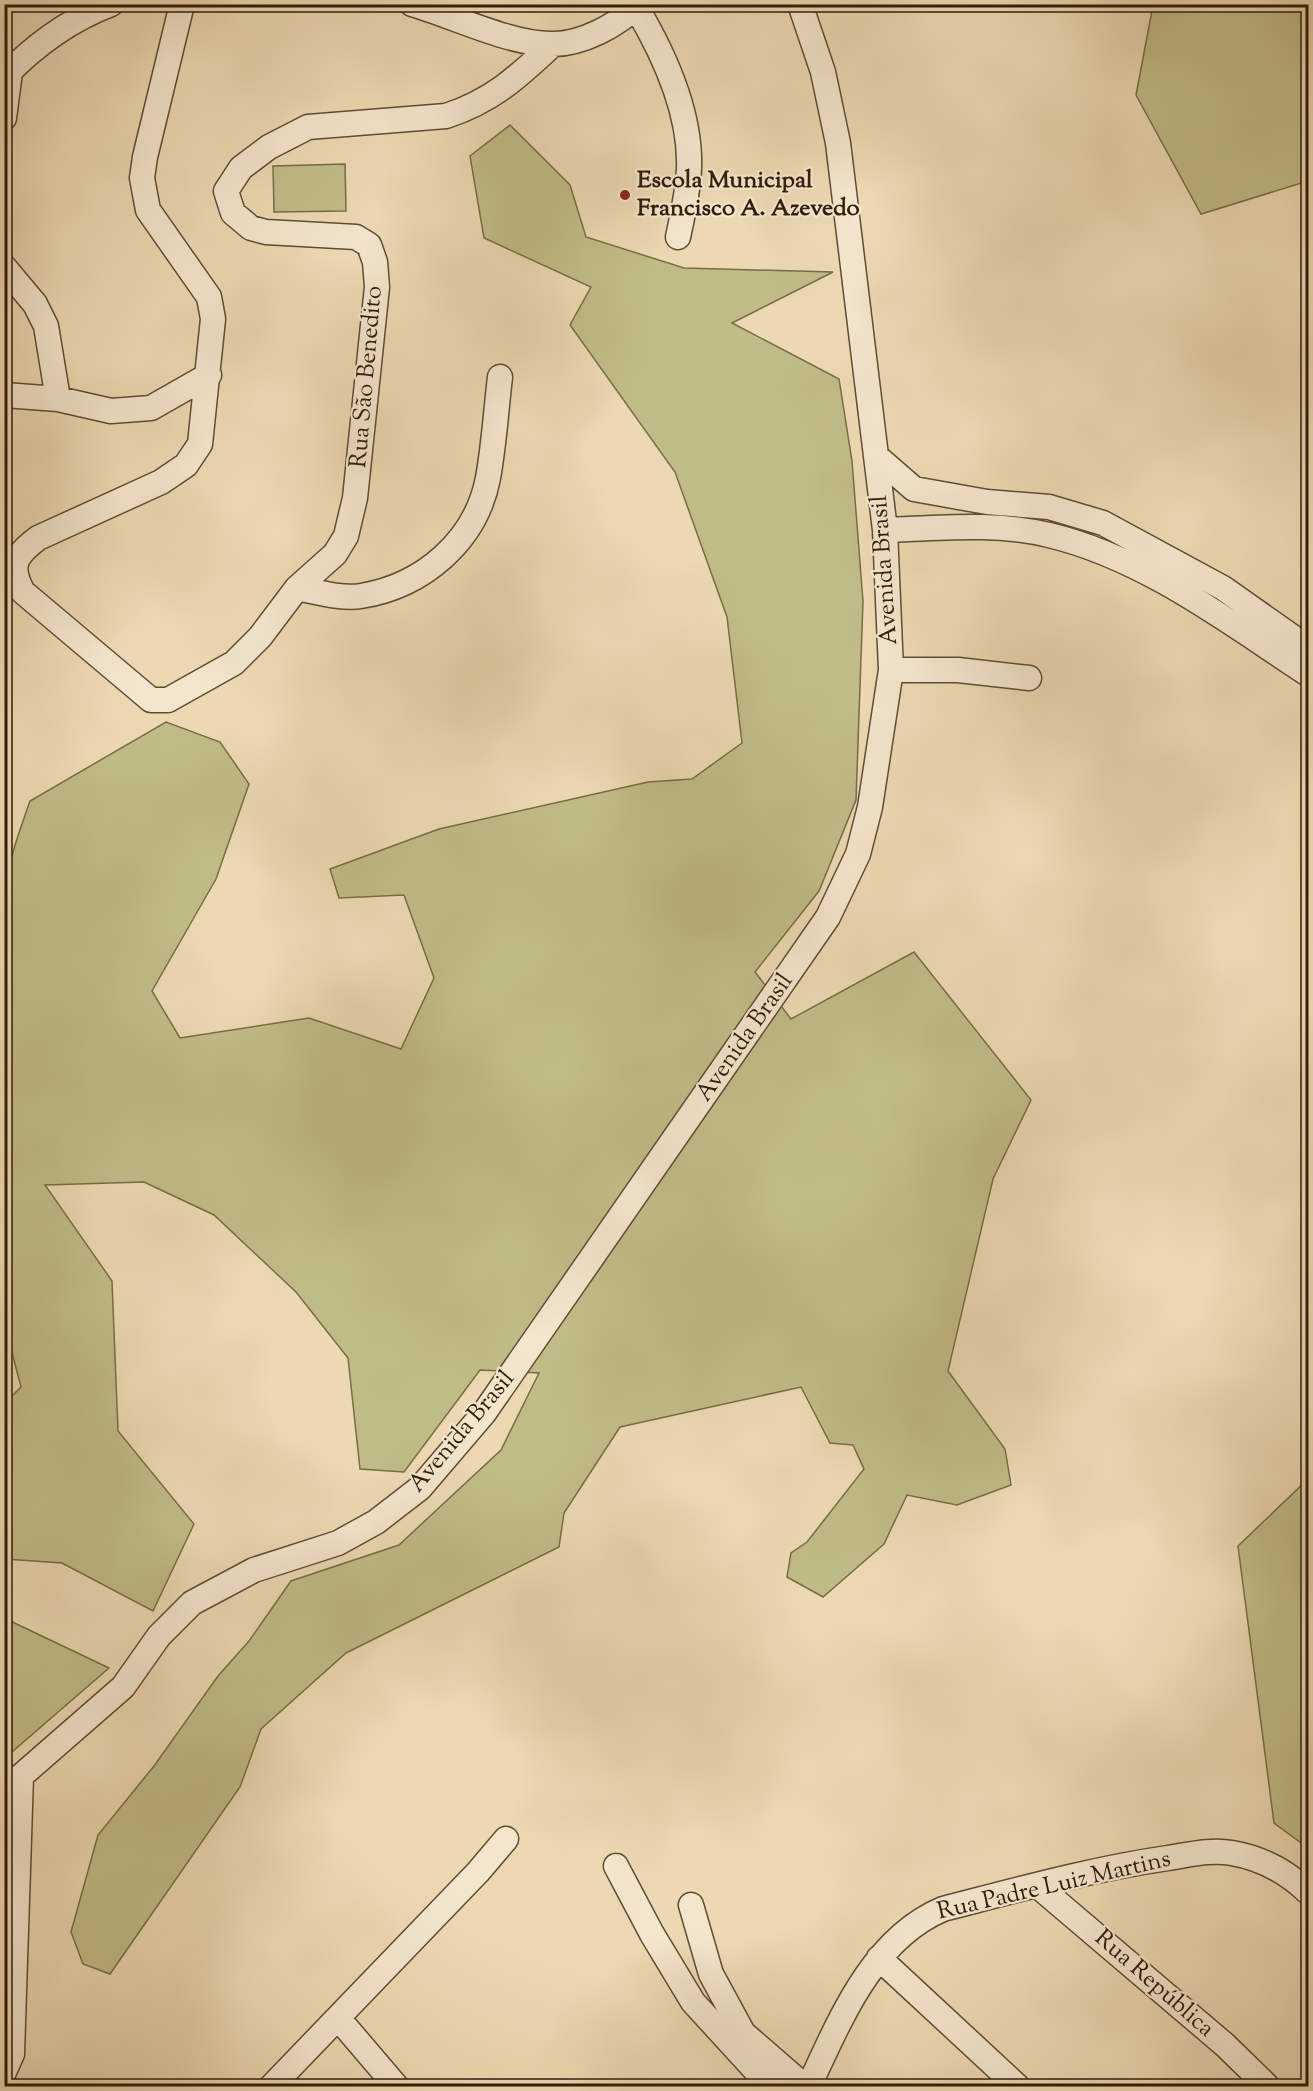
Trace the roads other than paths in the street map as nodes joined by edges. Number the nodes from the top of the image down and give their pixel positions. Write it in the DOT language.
graph roads {
  1 [pos="111,4"];
  2 [pos="182,4"];
  3 [pos="412,4"];
  4 [pos="800,4"];
  5 [pos="637,6"];
  6 [pos="552,45"];
  7 [pos="7,74"];
  8 [pos="4,118"];
  9 [pos="678,237"];
  10 [pos="4,267"];
  11 [pos="209,375"];
  12 [pos="500,377"];
  13 [pos="4,395"];
  14 [pos="57,399"];
  15 [pos="876,456"];
  16 [pos="885,530"];
  17 [pos="297,588"];
  18 [pos="1307,663"];
  19 [pos="891,670"];
  20 [pos="1029,678"];
  21 [pos="13,1781"];
  22 [pos="506,1839"];
  23 [pos="616,1866"];
  24 [pos="1038,1886"];
  25 [pos="1308,1892"];
  26 [pos="691,1905"];
  27 [pos="879,1958"];
  28 [pos="338,2018"];
  29 [pos="4,2072"];
  30 [pos="272,2086"];
  31 [pos="396,2086"];
  32 [pos="770,2086"];
  33 [pos="804,2086"];
  34 [pos="809,2086"];
  35 [pos="1017,2086"];
  36 [pos="1267,2086"];
  1 -- 7 [label="street"];
  2 -- 11 [label="street"];
  3 -- 6 [label="street"];
  4 -- 15 [label="street, Avenida Brasil"];
  5 -- 6 [label="street"];
  5 -- 9 [label="street"];
  6 -- 17 [label="street, Rua São Benedito"];
  7 -- 8 [label="street"];
  10 -- 14 [label="street"];
  11 -- 14 [label="street"];
  11 -- 17 [label="street, Rua São Benedito"];
  12 -- 17 [label="street"];
  13 -- 14 [label="street"];
  15 -- 16 [label="street, Avenida Brasil"];
  15 -- 18 [label="street"];
  16 -- 18 [label="street"];
  16 -- 19 [label="street, Avenida Brasil"];
  19 -- 20 [label="street"];
  19 -- 21 [label="street, Avenida Brasil"];
  21 -- 29 [label="street"];
  22 -- 28 [label="street"];
  23 -- 32 [label="street"];
  24 -- 25 [label="street, Rua Padre Luiz Martins"];
  24 -- 27 [label="street, Rua Padre Luiz Martins"];
  24 -- 36 [label="street, Rua República"];
  26 -- 33 [label="street"];
  27 -- 34 [label="street, Rua Padre Luiz Martins"];
  27 -- 35 [label="street"];
  28 -- 30 [label="street"];
  28 -- 31 [label="street"];
}
